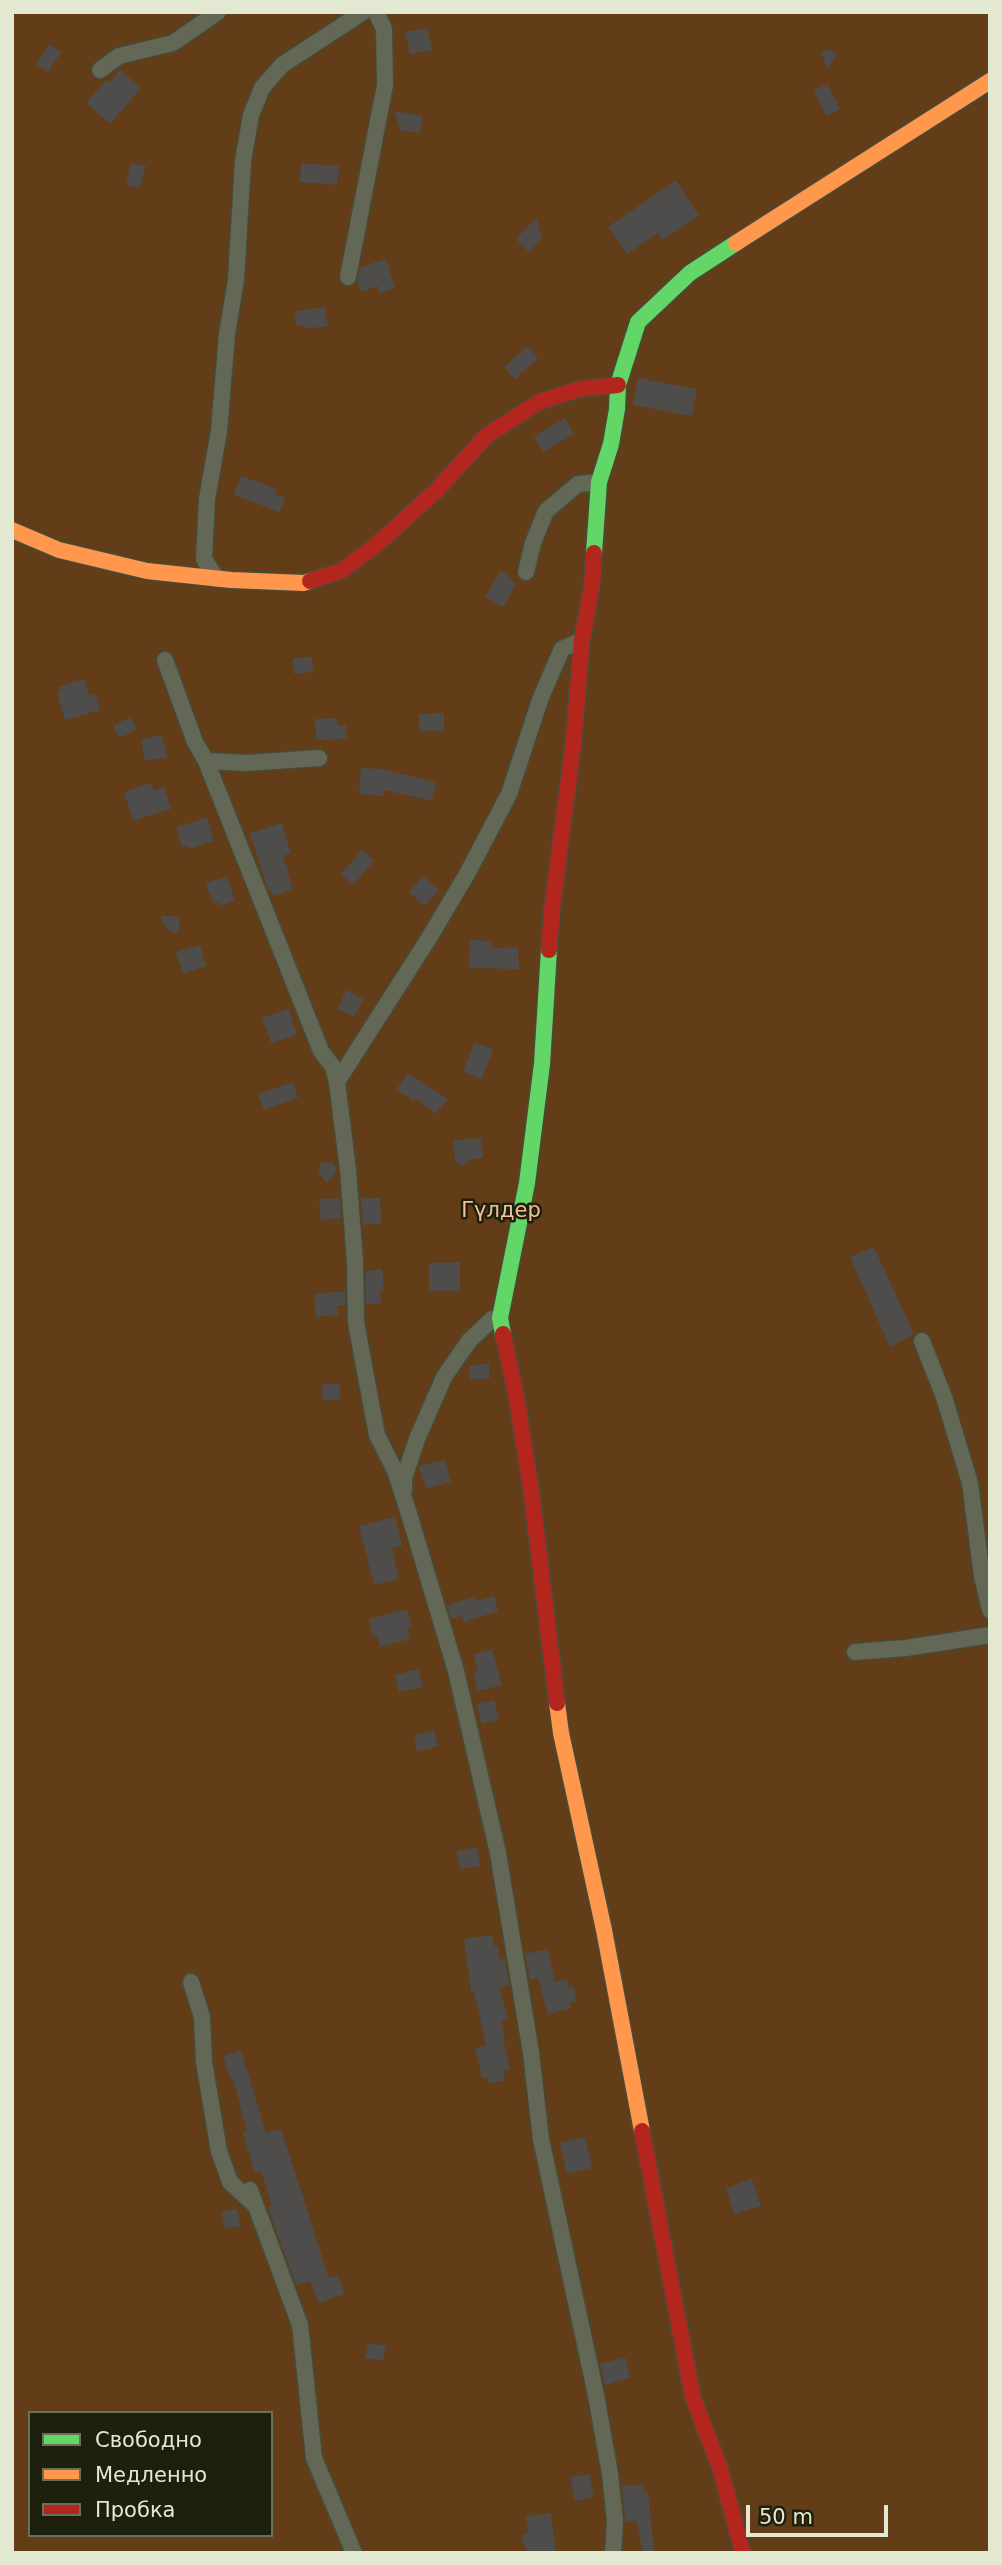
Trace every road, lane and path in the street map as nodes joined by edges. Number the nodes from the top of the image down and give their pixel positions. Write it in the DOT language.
graph roads {
  1 [pos="218,12"];
  2 [pos="363,12"];
  3 [pos="376,12"];
  4 [pos="100,70"];
  5 [pos="990,81"];
  6 [pos="348,277"];
  7 [pos="618,385"];
  8 [pos="598,482"];
  9 [pos="12,530"];
  10 [pos="526,572"];
  11 [pos="217,579"];
  12 [pos="582,640"];
  13 [pos="165,660"];
  14 [pos="319,758"];
  15 [pos="206,761"];
  16 [pos="337,1082"];
  17 [pos="500,1318"];
  18 [pos="922,1341"];
  19 [pos="404,1497"];
  20 [pos="990,1610"];
  21 [pos="990,1635"];
  22 [pos="855,1652"];
  23 [pos="191,1982"];
  24 [pos="354,2553"];
  25 [pos="613,2553"];
  26 [pos="743,2553"];
  1 -- 4 [label="street"];
  2 -- 11 [label="street"];
  3 -- 6 [label="street"];
  5 -- 7 [label="street"];
  7 -- 8 [label="street"];
  7 -- 11 [label="street"];
  8 -- 10 [label="street"];
  8 -- 12 [label="street"];
  9 -- 11 [label="street"];
  12 -- 16 [label="street"];
  12 -- 17 [label="street"];
  13 -- 15 [label="street"];
  14 -- 15 [label="street"];
  15 -- 16 [label="street"];
  16 -- 19 [label="street"];
  17 -- 19 [label="street"];
  17 -- 26 [label="street"];
  18 -- 20 [label="street"];
  19 -- 25 [label="street"];
  21 -- 22 [label="street"];
  23 -- 24 [label="street"];
}
